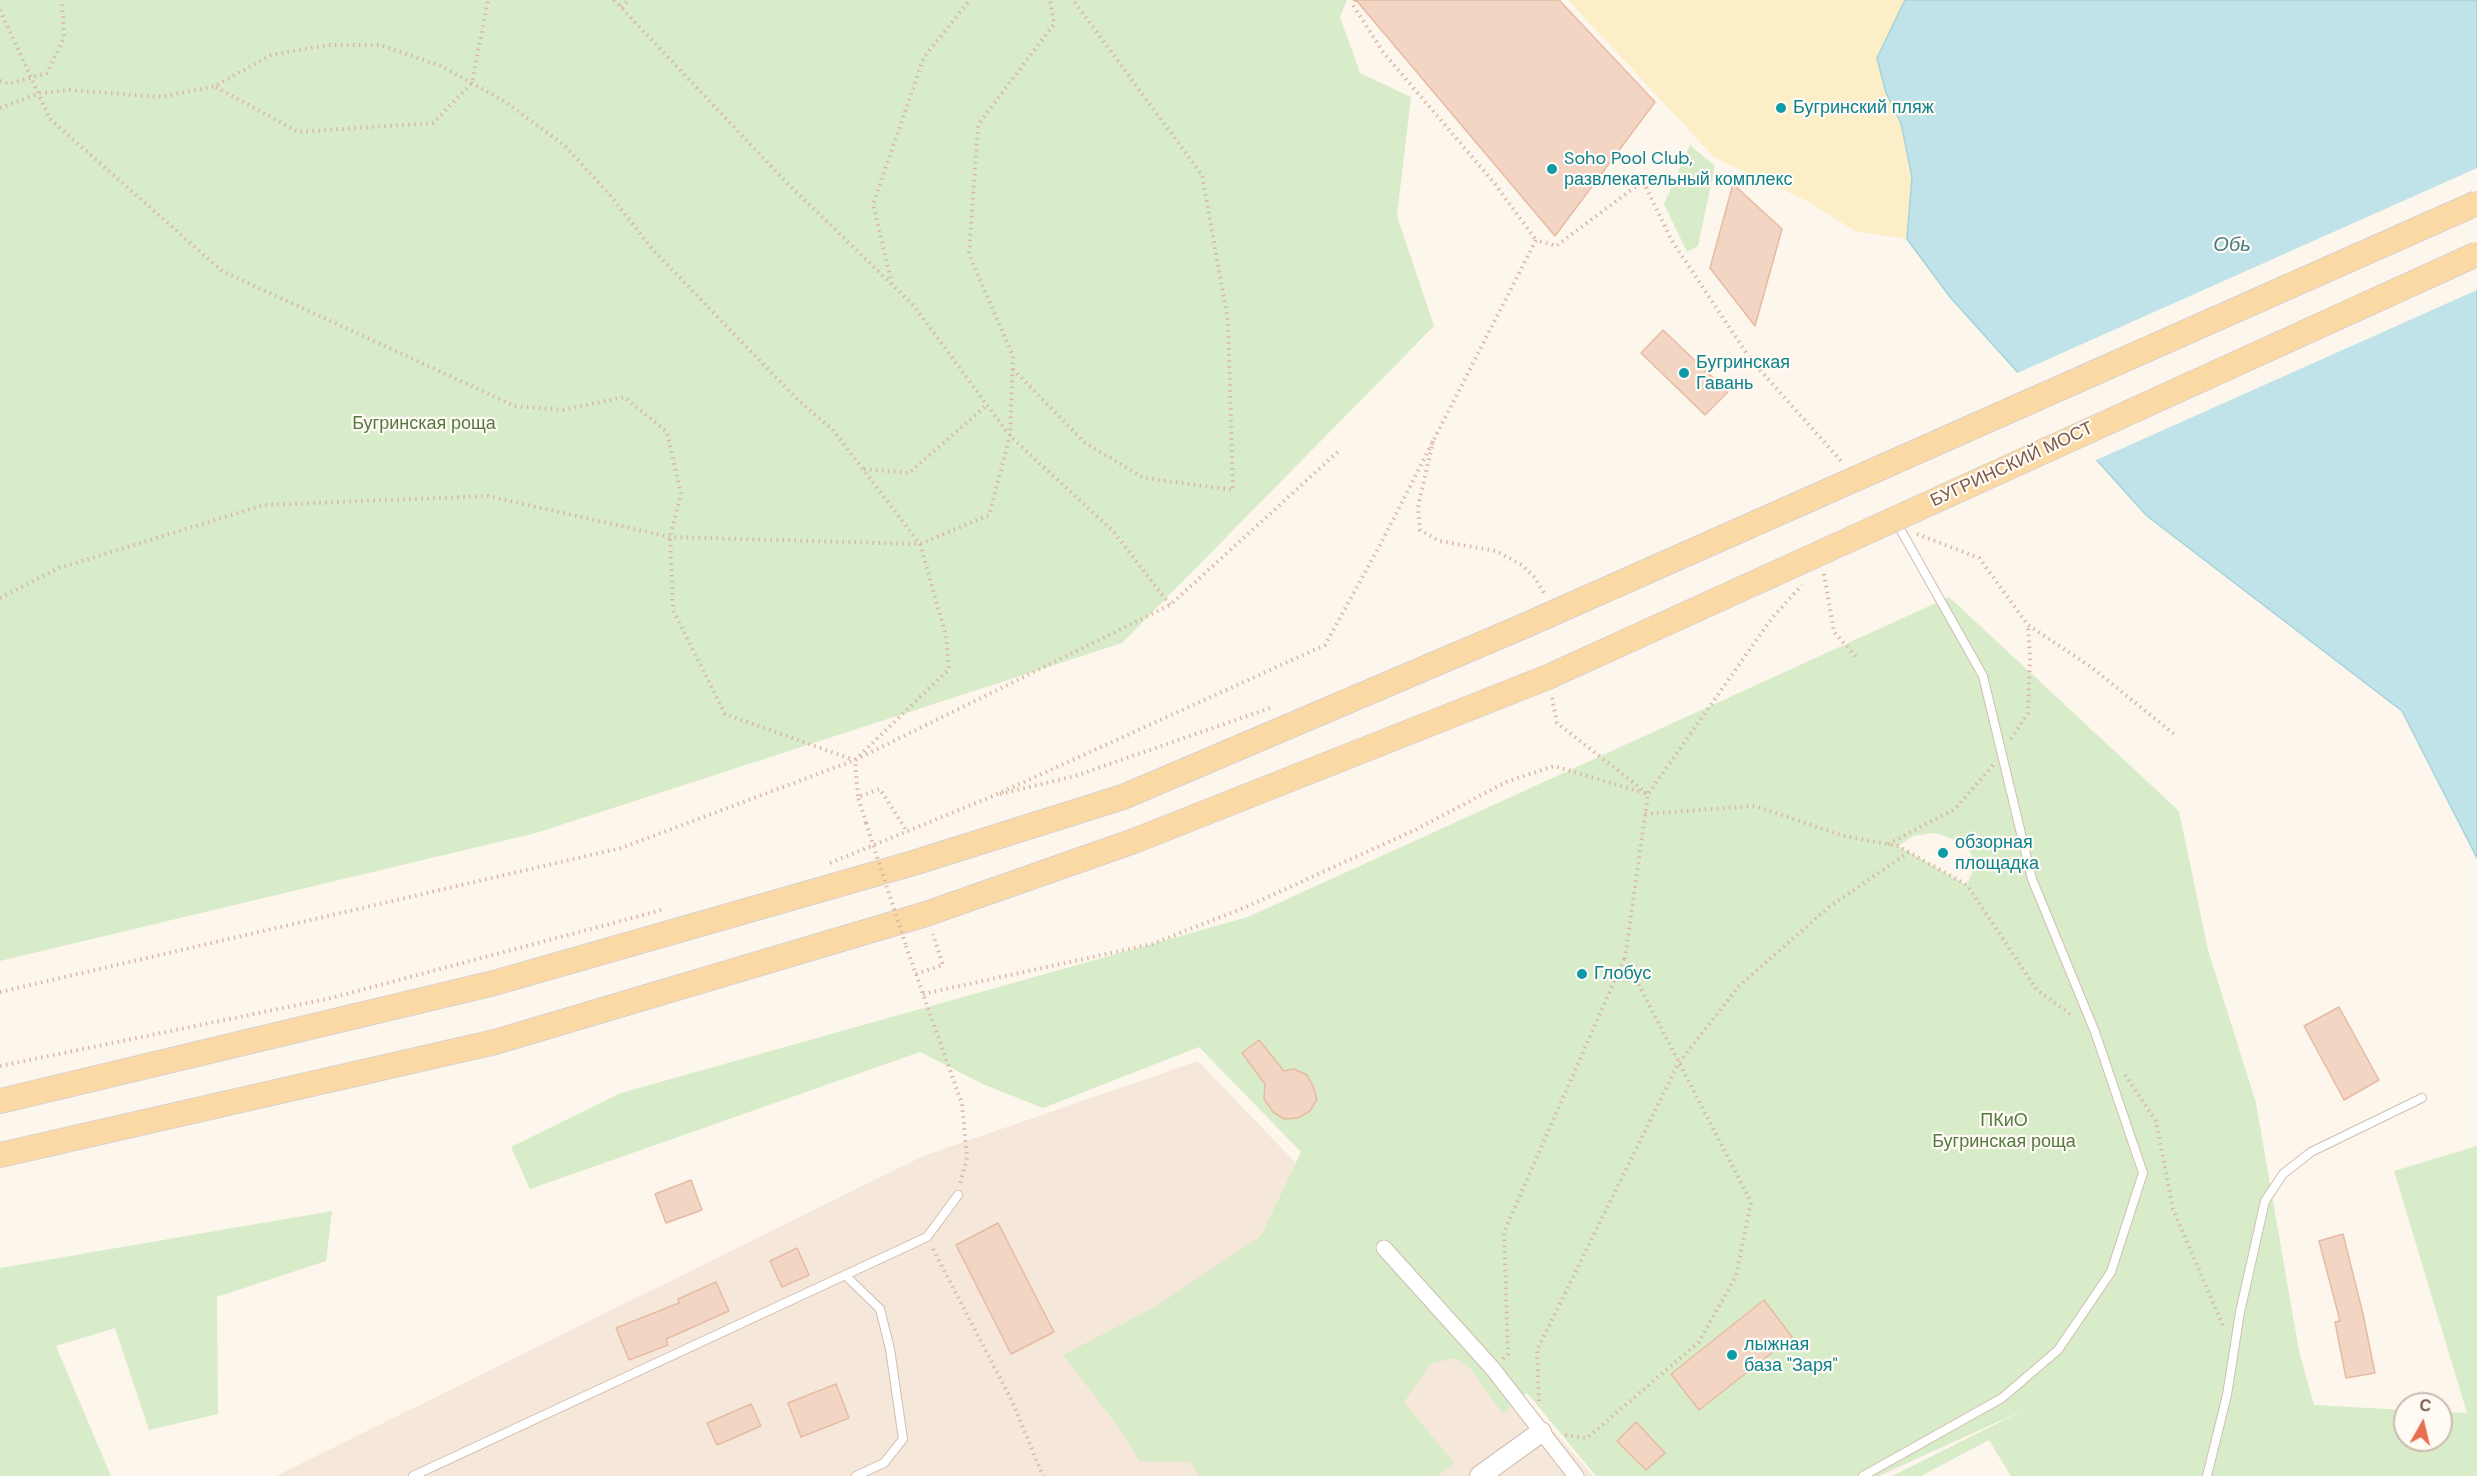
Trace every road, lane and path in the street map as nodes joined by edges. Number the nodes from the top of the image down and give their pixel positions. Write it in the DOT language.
graph roads {
  1 [pos="62,0"];
  2 [pos="488,0"];
  3 [pos="614,0"];
  4 [pos="629,0"];
  5 [pos="970,0"];
  6 [pos="1050,0"];
  7 [pos="1073,0"];
  8 [pos="1356,0"];
  9 [pos="620,7"];
  10 [pos="0,10"];
  11 [pos="32,77"];
  12 [pos="0,81"];
  13 [pos="472,83"];
  14 [pos="215,86"];
  15 [pos="40,93"];
  16 [pos="0,108"];
  17 [pos="2477,203"];
  18 [pos="1536,240"];
  19 [pos="2477,254"];
  20 [pos="892,285"];
  21 [pos="1013,369"];
  22 [pos="987,405"];
  23 [pos="1436,433"];
  24 [pos="1011,436"];
  25 [pos="1341,449"];
  26 [pos="1845,465"];
  27 [pos="863,468"];
  28 [pos="1899,527"];
  29 [pos="670,537"];
  30 [pos="920,544"];
  31 [pos="1822,564"];
  32 [pos="0,598"];
  33 [pos="1550,601"];
  34 [pos="1170,605"];
  35 [pos="1772,618"];
  36 [pos="2028,626"];
  37 [pos="1856,657"];
  38 [pos="1548,677"];
  39 [pos="1283,704"];
  40 [pos="2174,734"];
  41 [pos="2002,754"];
  42 [pos="855,760"];
  43 [pos="1648,794"];
  44 [pos="858,797"];
  45 [pos="991,797"];
  46 [pos="1645,814"];
  47 [pos="906,830"];
  48 [pos="1888,844"];
  49 [pos="1898,846"];
  50 [pos="1909,852"];
  51 [pos="820,867"];
  52 [pos="672,908"];
  53 [pos="926,914"];
  54 [pos="1625,958"];
  55 [pos="916,974"];
  56 [pos="0,992"];
  57 [pos="923,994"];
  58 [pos="1678,1064"];
  59 [pos="0,1066"];
  60 [pos="2422,1098"];
  61 [pos="0,1101"];
  62 [pos="0,1155"];
  63 [pos="958,1195"];
  64 [pos="927,1238"];
  65 [pos="1384,1248"];
  66 [pos="845,1275"];
  67 [pos="1493,1369"];
  68 [pos="1541,1432"];
  69 [pos="413,1476"];
  70 [pos="856,1476"];
  71 [pos="1043,1476"];
  72 [pos="1480,1476"];
  73 [pos="1576,1476"];
  74 [pos="1863,1476"];
  75 [pos="2207,1476"];
  1 -- 11 [label="path"];
  2 -- 13 [label="path"];
  3 -- 9 [label="path"];
  4 -- 9 [label="path"];
  5 -- 20 [label="path"];
  6 -- 21 [label="path"];
  7 -- 21 [label="path"];
  8 -- 18 [label="path"];
  9 -- 20 [label="path"];
  10 -- 11 [label="path"];
  11 -- 12 [label="path"];
  11 -- 15 [label="path"];
  13 -- 14 [label="path"];
  13 -- 14 [label="path"];
  13 -- 27 [label="path"];
  14 -- 15 [label="path"];
  15 -- 16 [label="path"];
  15 -- 29 [label="path"];
  17 -- 61 [label="main road, bridge"];
  18 -- 23 [label="path"];
  18 -- 26 [label="path"];
  19 -- 38 [label="main road, БУГРИНСКИЙ МОСТ, bridge"];
  20 -- 22 [label="path"];
  21 -- 24 [label="path"];
  22 -- 24 [label="path"];
  22 -- 27 [label="path"];
  23 -- 33 [label="path"];
  23 -- 45 [label="path"];
  24 -- 30 [label="path"];
  24 -- 34 [label="path"];
  25 -- 34 [label="path"];
  27 -- 30 [label="path"];
  28 -- 36 [label="path"];
  28 -- 41 [label="lane"];
  29 -- 30 [label="path"];
  29 -- 32 [label="path"];
  29 -- 42 [label="path"];
  30 -- 42 [label="path"];
  31 -- 37 [label="path"];
  34 -- 42 [label="path"];
  35 -- 43 [label="path"];
  36 -- 40 [label="path"];
  36 -- 41 [label="path"];
  38 -- 43 [label="path"];
  38 -- 53 [label="main road, БУГРИНСКИЙ МОСТ"];
  39 -- 45 [label="path"];
  41 -- 48 [label="path"];
  41 -- 74 [label="lane"];
  42 -- 44 [label="path"];
  42 -- 56 [label="path"];
  43 -- 46 [label="path"];
  43 -- 57 [label="path"];
  44 -- 47 [label="path"];
  44 -- 55 [label="path, bridge"];
  45 -- 47 [label="path"];
  46 -- 48 [label="path"];
  46 -- 54 [label="path"];
  47 -- 51 [label="path"];
  48 -- 49 [label="path"];
  50 -- 58 [label="path"];
  52 -- 59 [label="path"];
  53 -- 55 [label="path"];
  53 -- 62 [label="main road, БУГРИНСКИЙ МОСТ"];
  54 -- 58 [label="path"];
  54 -- 67 [label="path"];
  55 -- 57 [label="path"];
  57 -- 63 [label="path"];
  58 -- 68 [label="path"];
  58 -- 68 [label="path"];
  60 -- 75 [label="lane"];
  63 -- 64 [label="lane"];
  64 -- 66 [label="lane"];
  64 -- 71 [label="path"];
  65 -- 67 [label="street"];
  66 -- 69 [label="lane"];
  66 -- 70 [label="lane"];
  67 -- 68 [label="street"];
  68 -- 72 [label="street"];
  68 -- 73 [label="street"];
}
